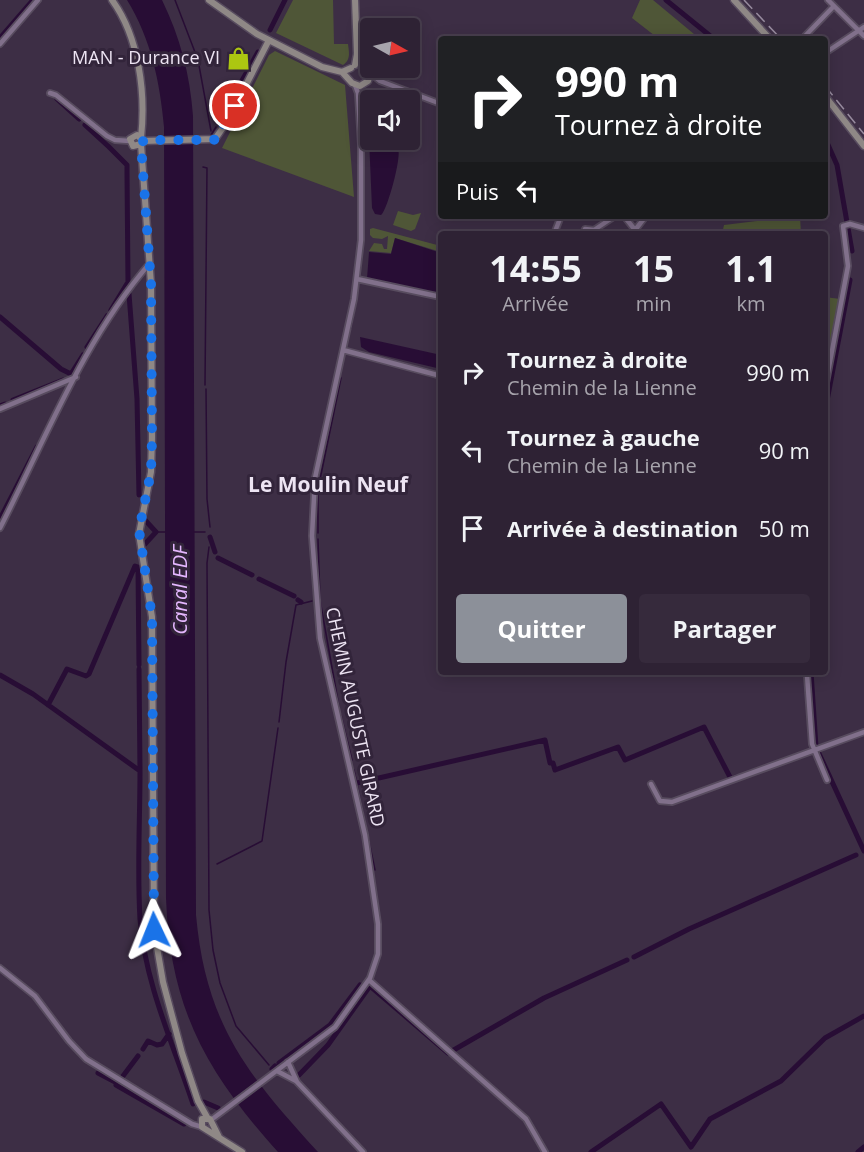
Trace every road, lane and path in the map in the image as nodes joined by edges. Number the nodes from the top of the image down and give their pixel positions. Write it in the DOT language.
graph roads {
  1 [pos="38,0"];
  2 [pos="112,0"];
  3 [pos="209,0"];
  4 [pos="355,0"];
  5 [pos="734,0"];
  6 [pos="828,0"];
  7 [pos="834,6"];
  8 [pos="862,29"];
  9 [pos="767,36"];
  10 [pos="805,36"];
  11 [pos="864,36"];
  12 [pos="269,40"];
  13 [pos="0,44"];
  14 [pos="828,50"];
  15 [pos="357,54"];
  16 [pos="360,60"];
  17 [pos="360,66"];
  18 [pos="353,67"];
  19 [pos="342,72"];
  20 [pos="349,77"];
  21 [pos="367,78"];
  22 [pos="376,78"];
  23 [pos="380,81"];
  24 [pos="362,84"];
  25 [pos="50,93"];
  26 [pos="828,100"];
  27 [pos="438,103"];
  28 [pos="137,141"];
  29 [pos="864,146"];
  30 [pos="610,219"];
  31 [pos="644,219"];
  32 [pos="864,228"];
  33 [pos="584,231"];
  34 [pos="634,231"];
  35 [pos="150,263"];
  36 [pos="357,279"];
  37 [pos="438,296"];
  38 [pos="343,350"];
  39 [pos="828,372"];
  40 [pos="438,375"];
  41 [pos="76,377"];
  42 [pos="0,409"];
  43 [pos="0,528"];
  44 [pos="807,675"];
  45 [pos="864,732"];
  46 [pos="814,751"];
  47 [pos="827,780"];
  48 [pos="651,784"];
  49 [pos="0,968"];
  50 [pos="369,980"];
  51 [pos="288,1062"];
  52 [pos="277,1071"];
  53 [pos="297,1082"];
  54 [pos="206,1123"];
  55 [pos="242,1152"];
  56 [pos="363,1152"];
  57 [pos="545,1152"];
  1 -- 13 [label="street"];
  2 -- 28 [label="main road"];
  3 -- 12 [label="main road"];
  4 -- 15 [label="main road"];
  5 -- 9 [label="main road"];
  6 -- 7 [label="street"];
  7 -- 8 [label="street"];
  7 -- 10 [label="street"];
  8 -- 11 [label="street"];
  8 -- 14 [label="street"];
  12 -- 19 [label="main road"];
  12 -- 28 [label="main road"];
  15 -- 16 [label="main road"];
  15 -- 18 [label="main road"];
  17 -- 18 [label="main road"];
  18 -- 19 [label="main road"];
  18 -- 20 [label="main road"];
  19 -- 20 [label="main road"];
  20 -- 24 [label="main road"];
  21 -- 24 [label="main road"];
  22 -- 23 [label="street"];
  23 -- 24 [label="street"];
  23 -- 27 [label="street"];
  24 -- 36 [label="street, CHEMIN AUGUSTE GIRARD"];
  25 -- 28 [label="street"];
  26 -- 29 [label="main road"];
  28 -- 35 [label="main road"];
  30 -- 33 [label="street"];
  31 -- 34 [label="street"];
  32 -- 39 [label="street"];
  35 -- 41 [label="street"];
  35 -- 54 [label="main road"];
  36 -- 37 [label="street"];
  36 -- 38 [label="street, CHEMIN AUGUSTE GIRARD"];
  38 -- 40 [label="street"];
  38 -- 50 [label="street, CHEMIN AUGUSTE GIRARD"];
  41 -- 42 [label="street"];
  41 -- 43 [label="street"];
  44 -- 46 [label="street"];
  45 -- 46 [label="street"];
  46 -- 47 [label="street"];
  46 -- 48 [label="street"];
  49 -- 54 [label="street"];
  50 -- 51 [label="street, CHEMIN AUGUSTE GIRARD"];
  50 -- 57 [label="street"];
  51 -- 52 [label="street, CHEMIN AUGUSTE GIRARD"];
  51 -- 53 [label="street"];
  52 -- 53 [label="street"];
  52 -- 54 [label="street, CHEMIN AUGUSTE GIRARD"];
  53 -- 56 [label="street"];
  54 -- 55 [label="main road"];
}
